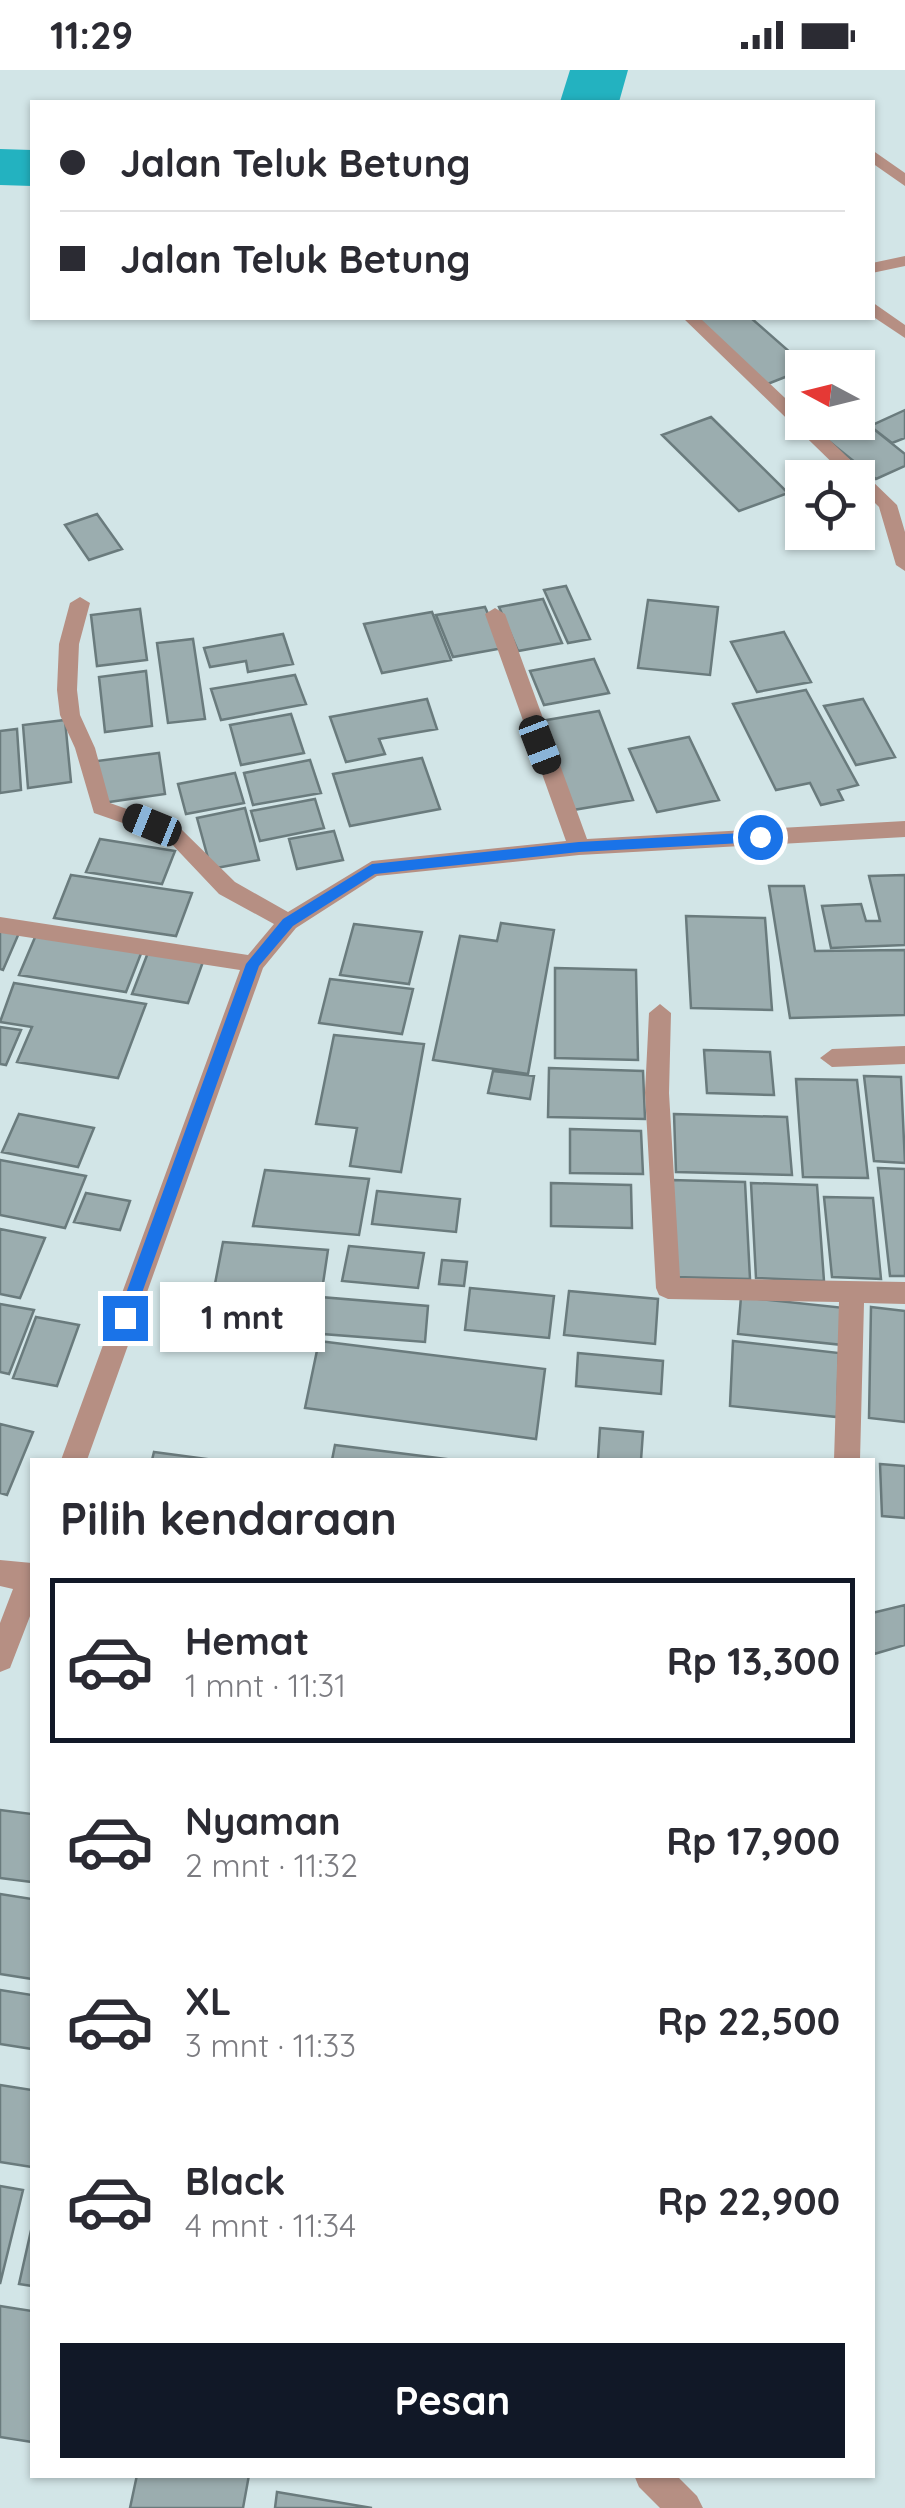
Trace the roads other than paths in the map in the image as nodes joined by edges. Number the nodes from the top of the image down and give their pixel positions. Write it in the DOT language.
graph roads {
  1 [pos="905,152"];
  2 [pos="875,158"];
  3 [pos="905,181"];
  4 [pos="905,261"];
  5 [pos="875,267"];
  6 [pos="875,309"];
  7 [pos="693,320"];
  8 [pos="905,333"];
  9 [pos="896,500"];
  10 [pos="905,565"];
  11 [pos="80,604"];
  12 [pos="495,614"];
  13 [pos="905,829"];
  14 [pos="579,847"];
  15 [pos="288,922"];
  16 [pos="0,924"];
  17 [pos="253,964"];
  18 [pos="660,1013"];
  19 [pos="905,1055"];
  20 [pos="832,1058"];
  21 [pos="852,1291"];
  22 [pos="905,1294"];
  23 [pos="75,1458"];
  24 [pos="847,1458"];
  25 [pos="0,1573"];
  26 [pos="30,1578"];
  27 [pos="30,1583"];
  28 [pos="0,1658"];
  29 [pos="654,2478"];
  30 [pos="686,2508"];
  1 -- 2 [label="street"];
  2 -- 3 [label="street"];
  4 -- 5 [label="street"];
  6 -- 8 [label="street"];
  7 -- 9 [label="street"];
  9 -- 10 [label="street"];
  11 -- 15 [label="street"];
  12 -- 14 [label="street"];
  13 -- 14 [label="street"];
  14 -- 15 [label="street"];
  15 -- 17 [label="street"];
  16 -- 17 [label="street"];
  17 -- 23 [label="street"];
  18 -- 21 [label="street"];
  19 -- 20 [label="street"];
  21 -- 22 [label="street"];
  21 -- 24 [label="street"];
  25 -- 26 [label="street"];
  27 -- 28 [label="street"];
  29 -- 30 [label="street"];
}
